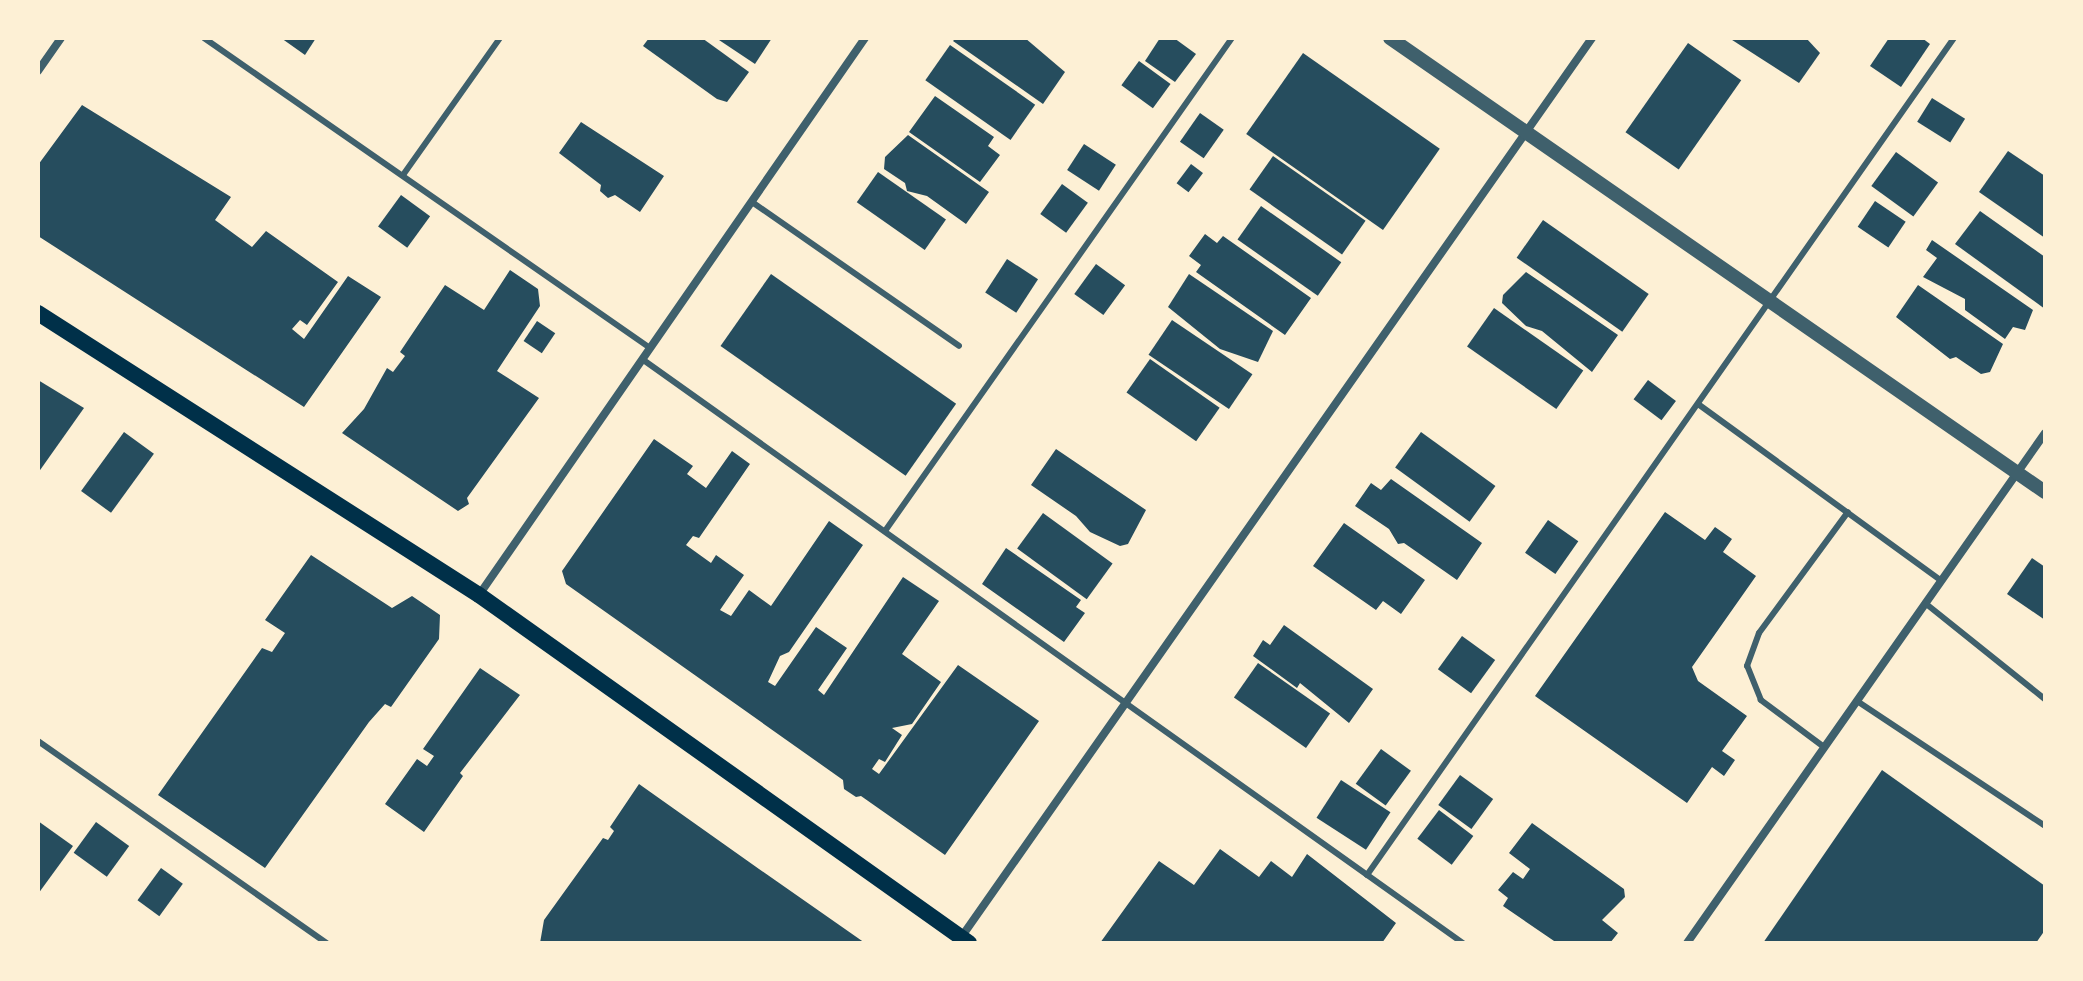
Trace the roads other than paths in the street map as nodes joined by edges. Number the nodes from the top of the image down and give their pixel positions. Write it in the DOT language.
graph roads {
  1 [pos="61,38"];
  2 [pos="204,38"];
  3 [pos="500,38"];
  4 [pos="865,38"];
  5 [pos="1232,38"];
  6 [pos="1390,38"];
  7 [pos="1592,38"];
  8 [pos="1954,38"];
  9 [pos="38,71"];
  10 [pos="1526,132"];
  11 [pos="403,175"];
  12 [pos="752,202"];
  13 [pos="1769,301"];
  14 [pos="38,313"];
  15 [pos="959,346"];
  16 [pos="650,348"];
  17 [pos="642,359"];
  18 [pos="1698,404"];
  19 [pos="2045,433"];
  20 [pos="2017,472"];
  21 [pos="2045,492"];
  22 [pos="1848,512"];
  23 [pos="885,531"];
  24 [pos="1942,581"];
  25 [pos="479,595"];
  26 [pos="1925,603"];
  27 [pos="2045,699"];
  28 [pos="1857,701"];
  29 [pos="1126,703"];
  30 [pos="38,741"];
  31 [pos="1824,747"];
  32 [pos="2045,826"];
  33 [pos="1367,875"];
  34 [pos="963,941"];
  35 [pos="327,943"];
  36 [pos="1463,943"];
  37 [pos="1687,943"];
  1 -- 9 [label="street"];
  2 -- 11 [label="lane"];
  3 -- 11 [label="lane"];
  4 -- 12 [label="street"];
  5 -- 23 [label="lane"];
  6 -- 10 [label="street"];
  7 -- 10 [label="street"];
  8 -- 13 [label="lane"];
  10 -- 13 [label="street"];
  10 -- 29 [label="street"];
  11 -- 16 [label="lane"];
  12 -- 15 [label="lane"];
  12 -- 16 [label="street"];
  13 -- 18 [label="lane"];
  13 -- 20 [label="street"];
  14 -- 25 [label="main road"];
  16 -- 17 [label="street"];
  17 -- 23 [label="lane"];
  17 -- 25 [label="street"];
  18 -- 22 [label="lane"];
  18 -- 33 [label="lane"];
  19 -- 20 [label="street"];
  20 -- 21 [label="street"];
  20 -- 24 [label="street"];
  22 -- 24 [label="lane"];
  22 -- 31 [label="lane"];
  23 -- 29 [label="lane"];
  24 -- 26 [label="street"];
  25 -- 34 [label="main road"];
  26 -- 27 [label="lane"];
  26 -- 28 [label="street"];
  28 -- 31 [label="street"];
  28 -- 32 [label="lane"];
  29 -- 33 [label="lane"];
  29 -- 34 [label="street"];
  30 -- 35 [label="lane"];
  31 -- 37 [label="street"];
  33 -- 36 [label="lane"];
}
